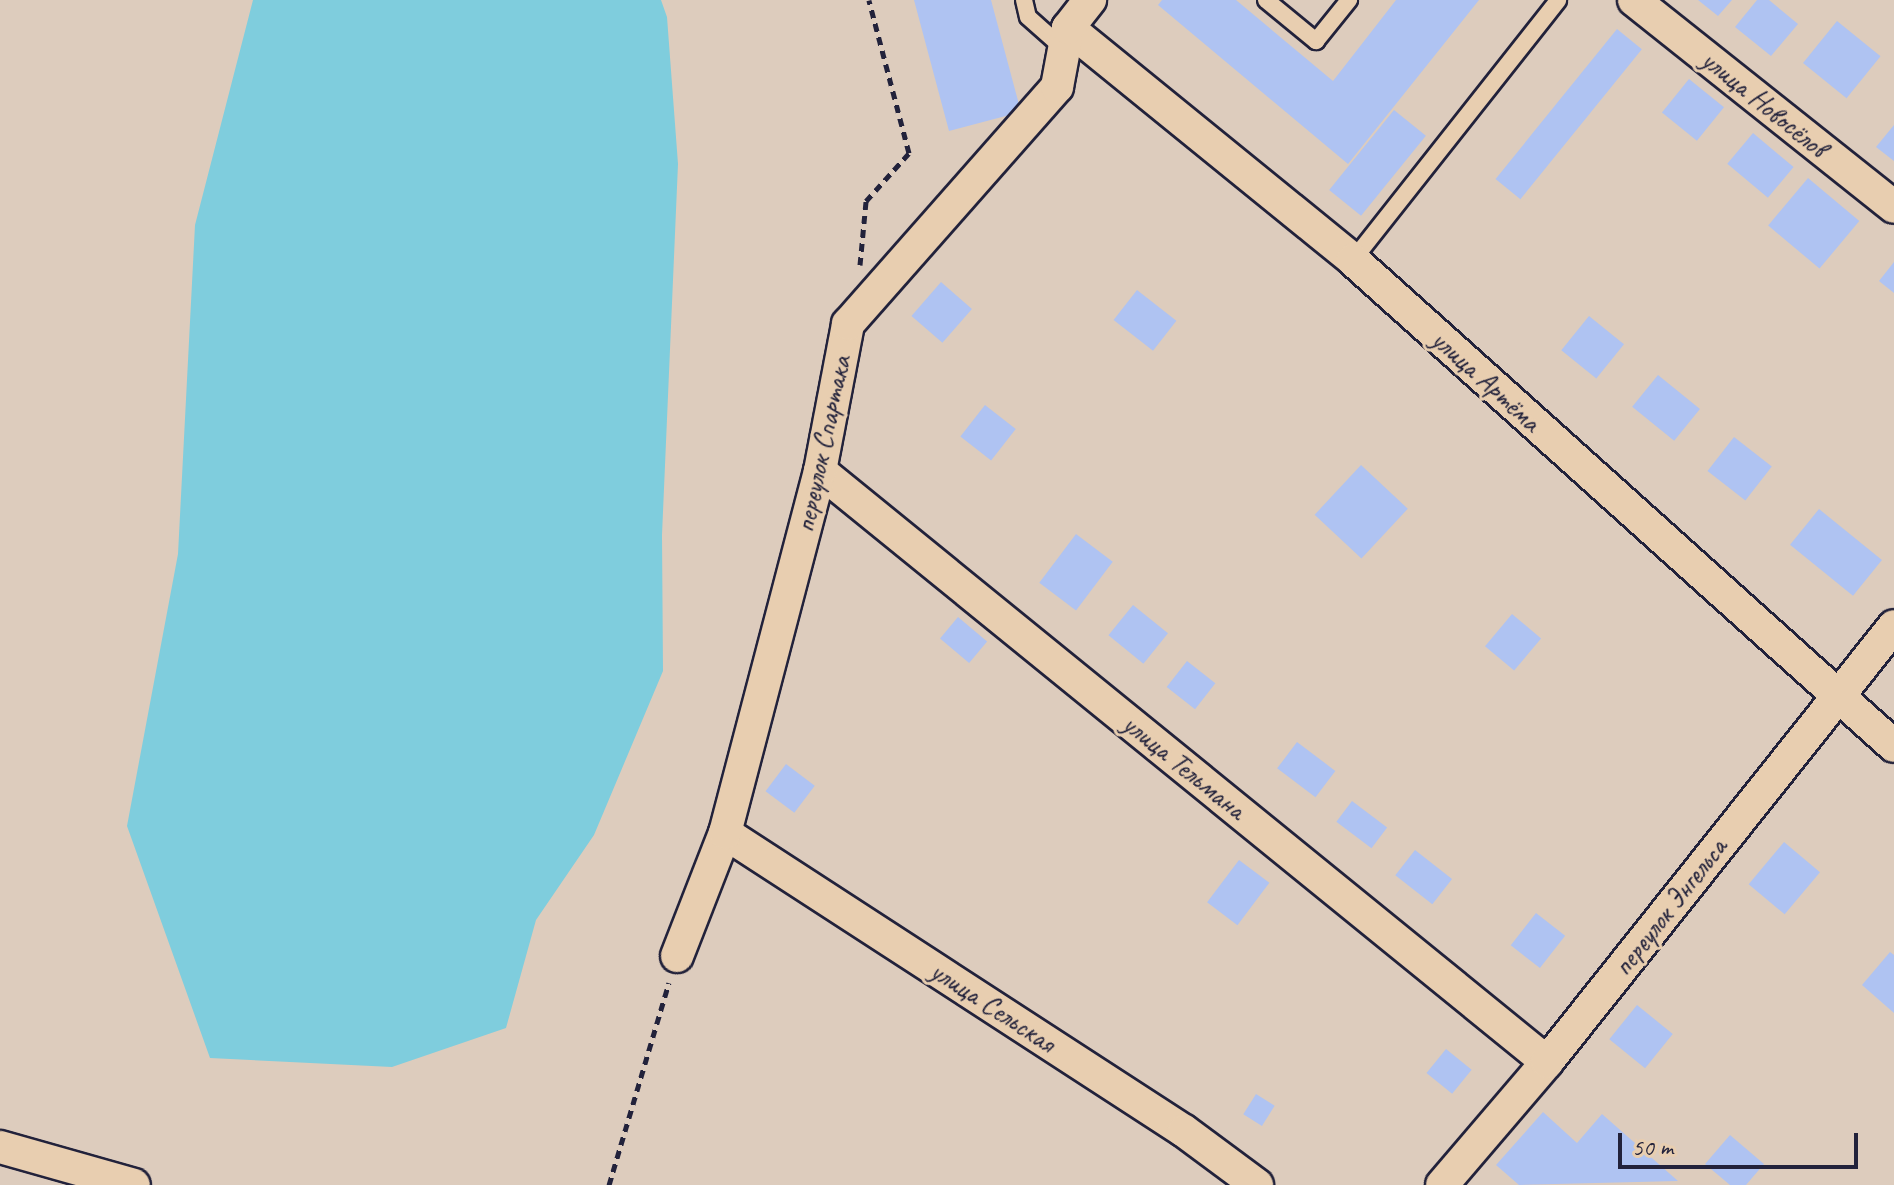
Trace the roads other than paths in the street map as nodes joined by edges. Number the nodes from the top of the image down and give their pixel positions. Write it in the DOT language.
graph roads {
  1 [pos="1024,0"];
  2 [pos="1090,0"];
  3 [pos="1266,0"];
  4 [pos="1349,0"];
  5 [pos="1558,0"];
  6 [pos="1634,0"];
  7 [pos="1066,38"];
  8 [pos="1894,207"];
  9 [pos="1353,260"];
  10 [pos="820,471"];
  11 [pos="1894,626"];
  12 [pos="1835,699"];
  13 [pos="1894,746"];
  14 [pos="725,833"];
  15 [pos="677,956"];
  16 [pos="1547,1062"];
  17 [pos="0,1147"];
  18 [pos="134,1185"];
  19 [pos="1257,1185"];
  20 [pos="1442,1185"];
  1 -- 7 [label="lane"];
  2 -- 7 [label="street, переулок Спартака"];
  3 -- 4 [label="lane"];
  5 -- 9 [label="lane"];
  6 -- 8 [label="street, улица Новосёлов"];
  7 -- 9 [label="street, улица Артёма"];
  7 -- 10 [label="street, переулок Спартака"];
  9 -- 12 [label="street, улица Артёма"];
  10 -- 14 [label="street, переулок Спартака"];
  10 -- 16 [label="street, улица Тельмана"];
  11 -- 12 [label="street, переулок Энгельса"];
  12 -- 13 [label="street, улица Артёма"];
  12 -- 16 [label="street, переулок Энгельса"];
  14 -- 15 [label="street, переулок Спартака"];
  14 -- 19 [label="street, улица Сельская"];
  16 -- 20 [label="street, переулок Энгельса"];
  17 -- 18 [label="street"];
}
